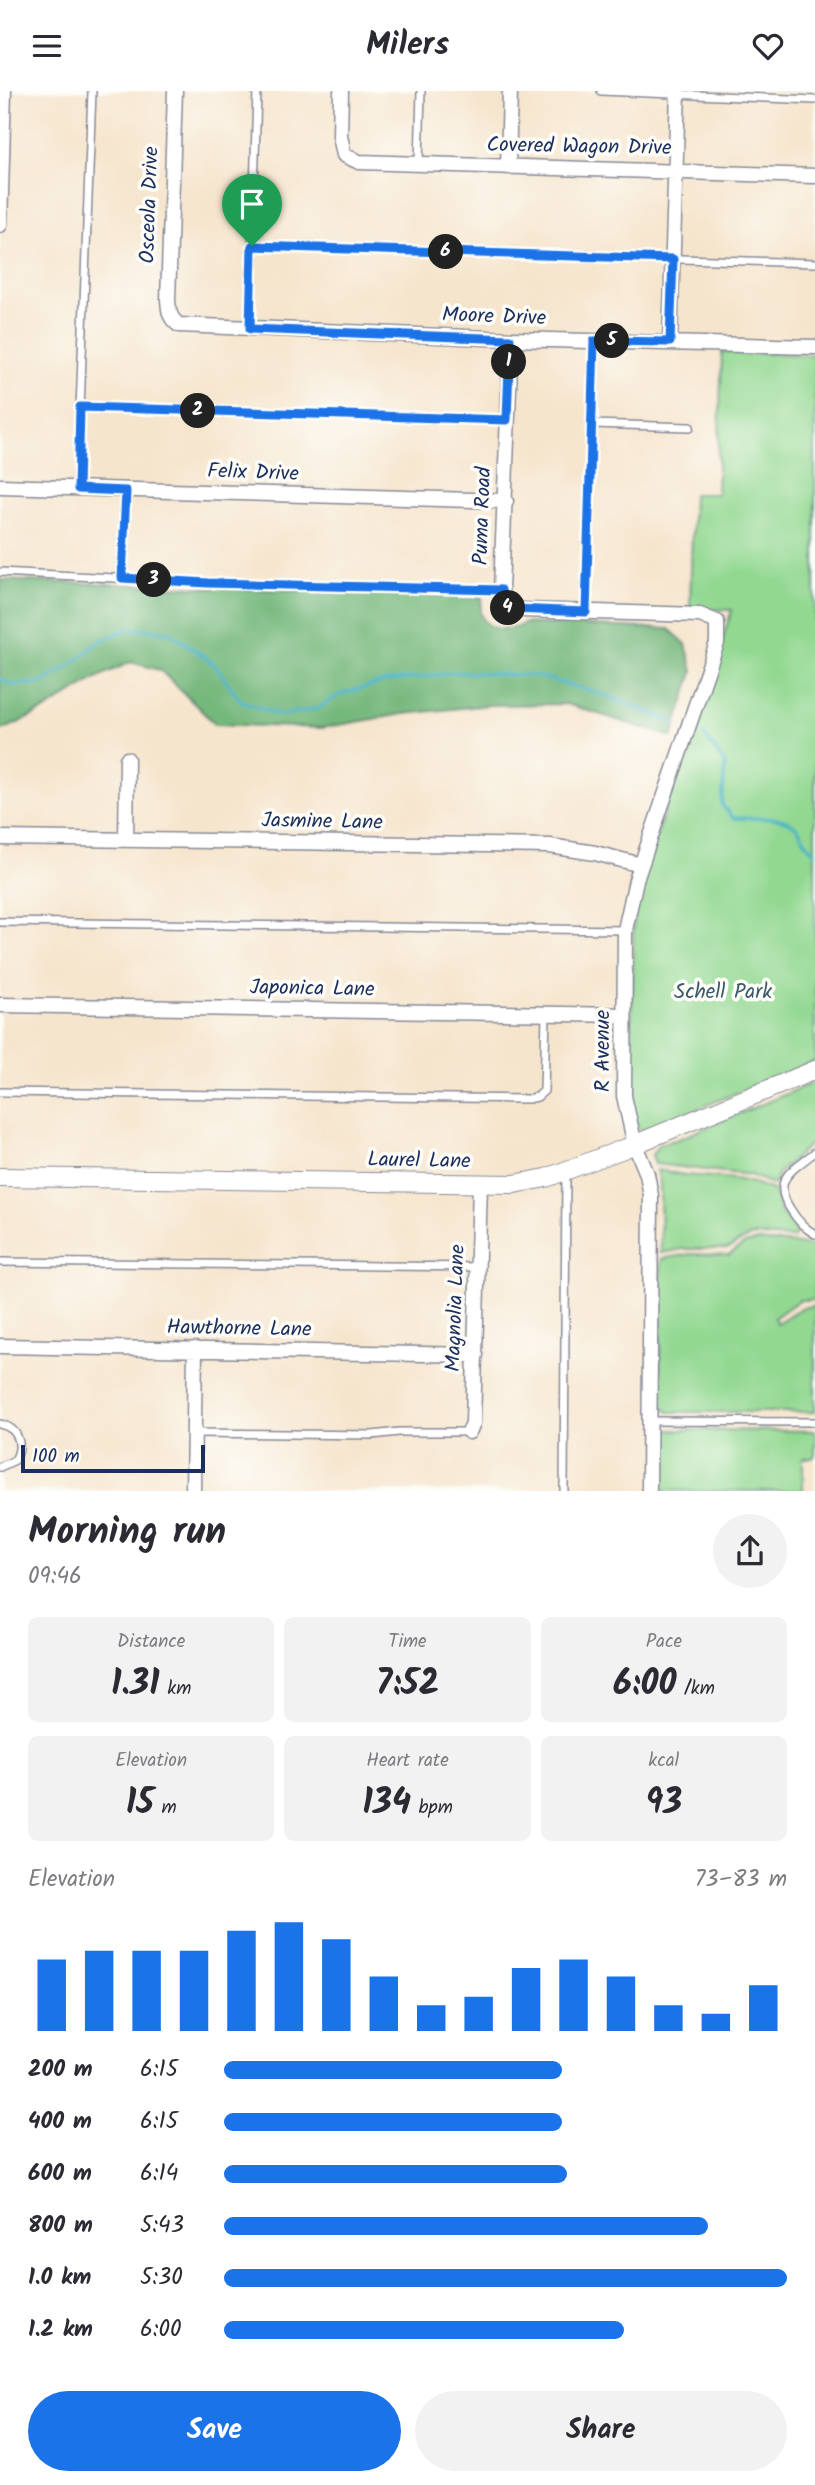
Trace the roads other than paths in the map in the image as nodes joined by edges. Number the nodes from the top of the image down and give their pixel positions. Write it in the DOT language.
graph roads {
  1 [pos="5,91"];
  2 [pos="92,91"];
  3 [pos="175,91"];
  4 [pos="257,91"];
  5 [pos="341,91"];
  6 [pos="421,91"];
  7 [pos="510,91"];
  8 [pos="601,91"];
  9 [pos="678,93"];
  10 [pos="761,95"];
  11 [pos="815,100"];
  12 [pos="419,164"];
  13 [pos="508,167"];
  14 [pos="675,171"];
  15 [pos="815,176"];
  16 [pos="0,225"];
  17 [pos="252,246"];
  18 [pos="673,259"];
  19 [pos="815,263"];
  20 [pos="172,320"];
  21 [pos="250,329"];
  22 [pos="510,339"];
  23 [pos="594,341"];
  24 [pos="670,342"];
  25 [pos="815,347"];
  26 [pos="80,407"];
  27 [pos="507,420"];
  28 [pos="591,424"];
  29 [pos="691,427"];
  30 [pos="0,486"];
  31 [pos="78,489"];
  32 [pos="126,491"];
  33 [pos="506,501"];
  34 [pos="0,572"];
  35 [pos="122,578"];
  36 [pos="501,590"];
  37 [pos="586,612"];
  38 [pos="717,622"];
  39 [pos="127,759"];
  40 [pos="0,838"];
  41 [pos="125,840"];
  42 [pos="641,865"];
  43 [pos="0,922"];
  44 [pos="625,930"];
  45 [pos="0,1005"];
  46 [pos="546,1015"];
  47 [pos="624,1015"];
  48 [pos="815,1070"];
  49 [pos="0,1092"];
  50 [pos="635,1145"];
  51 [pos="815,1152"];
  52 [pos="566,1171"];
  53 [pos="0,1177"];
  54 [pos="481,1185"];
  55 [pos="815,1234"];
  56 [pos="0,1262"];
  57 [pos="480,1267"];
  58 [pos="0,1346"];
  59 [pos="195,1349"];
  60 [pos="476,1355"];
  61 [pos="649,1421"];
  62 [pos="815,1422"];
  63 [pos="0,1424"];
  64 [pos="469,1432"];
  65 [pos="194,1433"];
  66 [pos="0,1467"];
  67 [pos="193,1491"];
  68 [pos="564,1491"];
  69 [pos="649,1491"];
  1 -- 16 [label="street"];
  2 -- 26 [label="lane"];
  3 -- 20 [label="street, Osceola Drive"];
  4 -- 17 [label="lane"];
  5 -- 12 [label="street, Covered Wagon Drive"];
  6 -- 12 [label="lane"];
  7 -- 13 [label="street"];
  8 -- 9 [label="lane"];
  9 -- 10 [label="lane"];
  9 -- 14 [label="street"];
  10 -- 11 [label="lane"];
  12 -- 13 [label="street, Covered Wagon Drive"];
  13 -- 14 [label="street, Covered Wagon Drive"];
  14 -- 15 [label="street, Covered Wagon Drive"];
  14 -- 18 [label="street"];
  17 -- 18 [label="lane"];
  17 -- 21 [label="lane"];
  18 -- 19 [label="lane"];
  18 -- 24 [label="street"];
  20 -- 21 [label="street, Moore Drive"];
  21 -- 22 [label="street, Moore Drive"];
  22 -- 23 [label="street, Moore Drive"];
  22 -- 27 [label="street, Puma Road"];
  23 -- 24 [label="street, Moore Drive"];
  23 -- 28 [label="lane"];
  24 -- 25 [label="street, Moore Drive"];
  26 -- 27 [label="lane"];
  26 -- 31 [label="lane"];
  27 -- 33 [label="street, Puma Road"];
  28 -- 29 [label="lane"];
  28 -- 37 [label="lane"];
  30 -- 31 [label="street, Felix Drive"];
  31 -- 32 [label="street, Felix Drive"];
  32 -- 33 [label="street, Felix Drive"];
  32 -- 35 [label="lane"];
  33 -- 36 [label="street, Puma Road"];
  34 -- 35 [label="lane"];
  35 -- 36 [label="lane"];
  36 -- 37 [label="street, Puma Road"];
  37 -- 38 [label="street, Puma Road"];
  38 -- 42 [label="street, R Avenue"];
  39 -- 41 [label="street"];
  40 -- 41 [label="street, Jasmine Lane"];
  41 -- 42 [label="street, Jasmine Lane"];
  42 -- 44 [label="street, R Avenue"];
  43 -- 44 [label="lane"];
  44 -- 47 [label="street, R Avenue"];
  45 -- 46 [label="street, Japonica Lane"];
  46 -- 47 [label="street, Japonica Lane"];
  46 -- 49 [label="lane"];
  47 -- 50 [label="street, R Avenue"];
  48 -- 50 [label="street, Laurel Lane"];
  50 -- 52 [label="street, Laurel Lane"];
  50 -- 61 [label="street, R Avenue"];
  51 -- 55 [label="lane"];
  52 -- 54 [label="street, Laurel Lane"];
  52 -- 68 [label="lane"];
  53 -- 54 [label="street, Laurel Lane"];
  54 -- 57 [label="street, Magnolia Lane"];
  56 -- 57 [label="lane"];
  57 -- 60 [label="street, Magnolia Lane"];
  58 -- 59 [label="street, Hawthorne Lane"];
  59 -- 60 [label="street, Hawthorne Lane"];
  59 -- 65 [label="street"];
  60 -- 64 [label="street, Magnolia Lane"];
  61 -- 62 [label="lane"];
  61 -- 69 [label="street, R Avenue"];
  63 -- 66 [label="lane"];
  64 -- 65 [label="lane"];
  65 -- 67 [label="street"];
}
